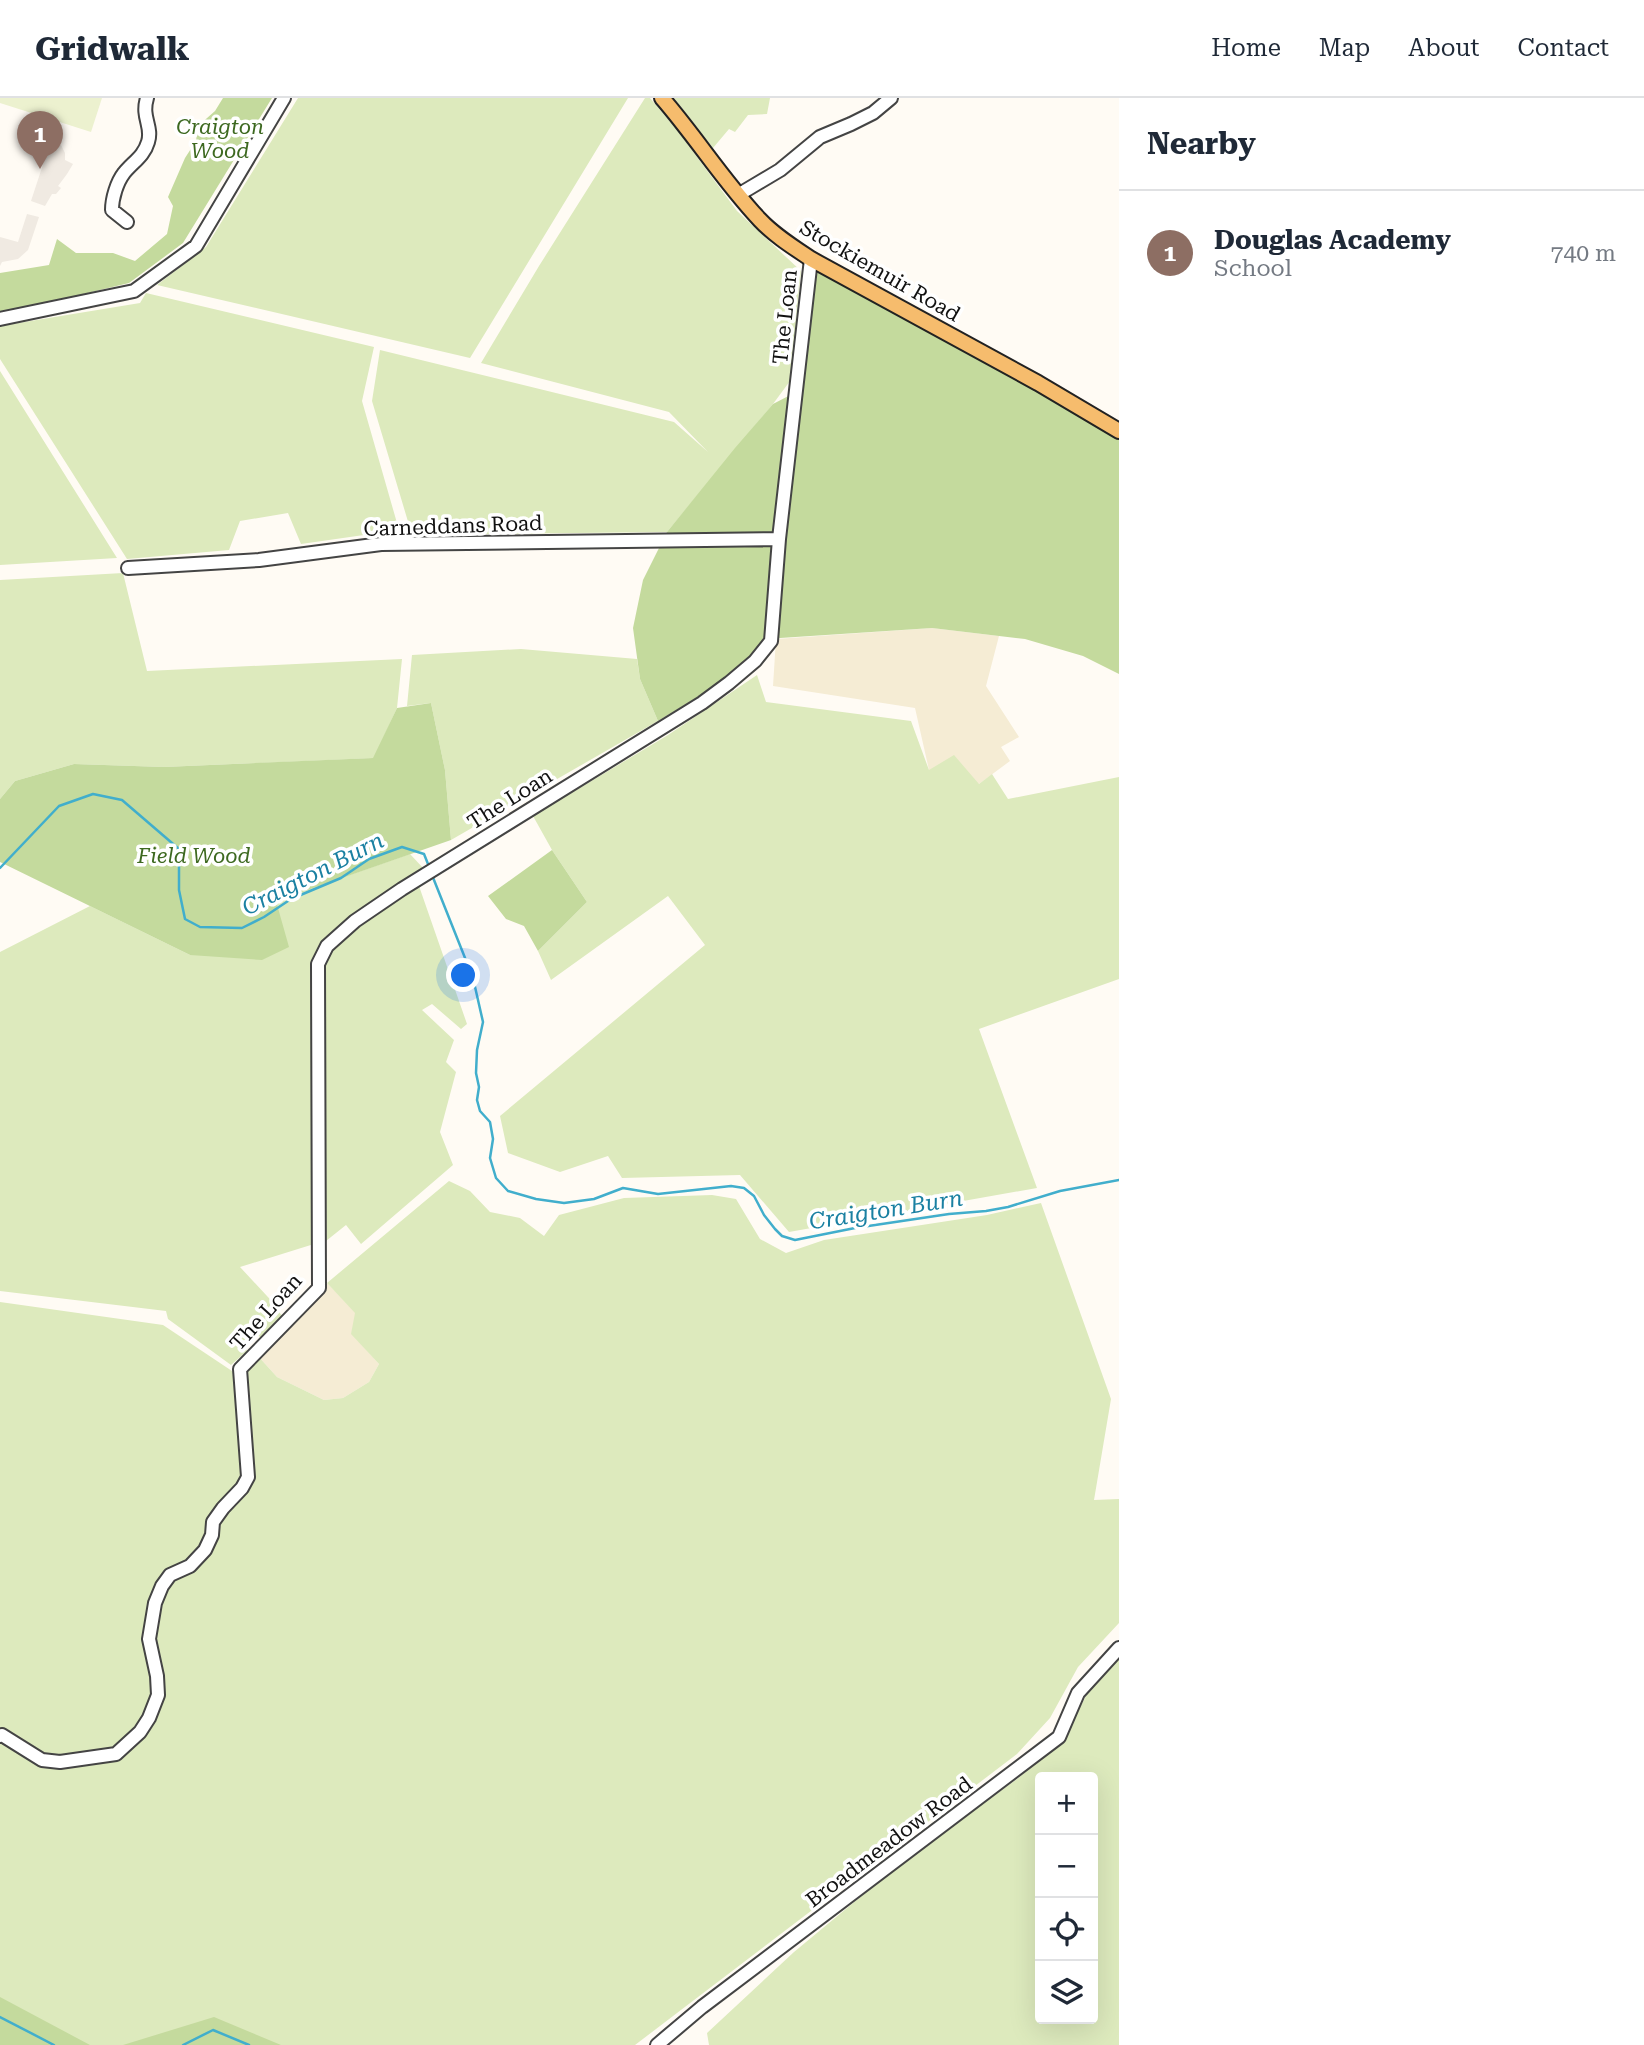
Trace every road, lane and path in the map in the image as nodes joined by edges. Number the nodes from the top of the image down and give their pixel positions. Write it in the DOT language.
graph roads {
  1 [pos="147,98"];
  2 [pos="284,98"];
  3 [pos="662,98"];
  4 [pos="891,98"];
  5 [pos="738,195"];
  6 [pos="127,222"];
  7 [pos="811,259"];
  8 [pos="0,319"];
  9 [pos="1119,431"];
  10 [pos="779,540"];
  11 [pos="128,568"];
  12 [pos="1119,1648"];
  13 [pos="0,1736"];
  14 [pos="657,2045"];
  1 -- 6 [label="street"];
  2 -- 8 [label="street"];
  3 -- 5 [label="main road, Stockiemuir Road"];
  4 -- 5 [label="street"];
  5 -- 7 [label="main road, Stockiemuir Road"];
  7 -- 9 [label="main road, Stockiemuir Road"];
  7 -- 10 [label="street, The Loan"];
  10 -- 11 [label="street, Carneddans Road"];
  10 -- 13 [label="street, The Loan"];
  12 -- 14 [label="street, Broadmeadow Road"];
}
